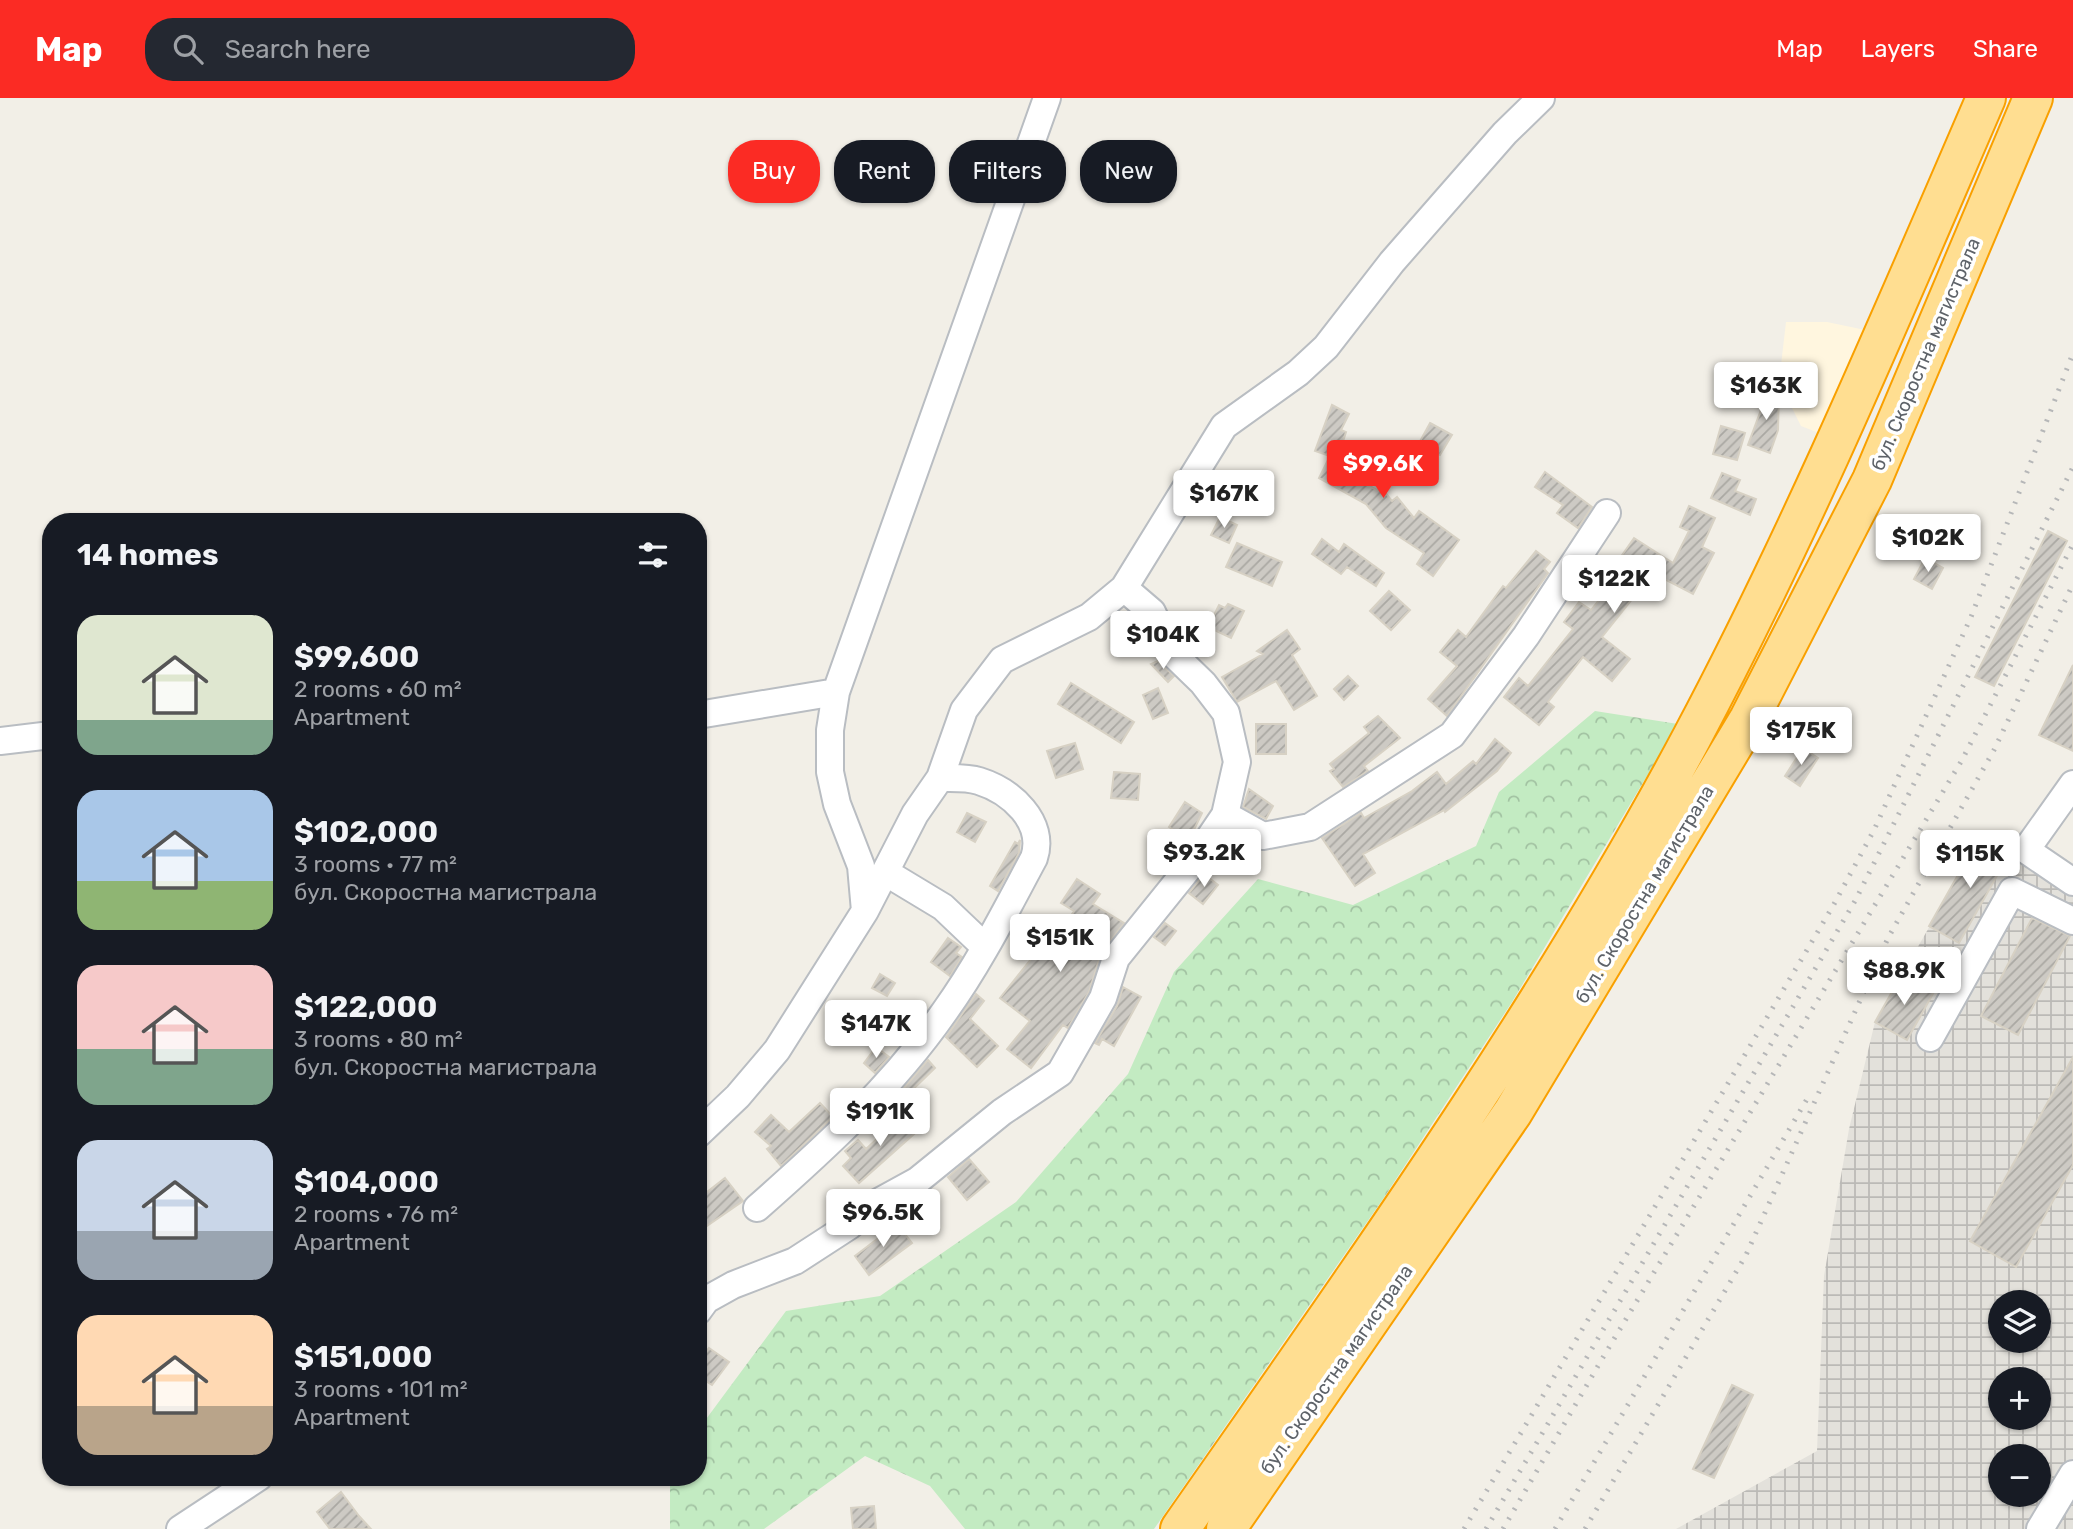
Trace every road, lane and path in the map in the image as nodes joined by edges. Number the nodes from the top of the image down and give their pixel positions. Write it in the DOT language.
graph roads {
  1 [pos="1047,98"];
  2 [pos="1541,98"];
  3 [pos="1986,98"];
  4 [pos="2033,98"];
  5 [pos="1607,513"];
  6 [pos="1124,589"];
  7 [pos="836,692"];
  8 [pos="707,714"];
  9 [pos="42,736"];
  10 [pos="0,741"];
  11 [pos="940,778"];
  12 [pos="2073,784"];
  13 [pos="1225,815"];
  14 [pos="885,872"];
  15 [pos="2073,882"];
  16 [pos="865,911"];
  17 [pos="2073,921"];
  18 [pos="985,947"];
  19 [pos="1930,1038"];
  20 [pos="707,1126"];
  21 [pos="757,1208"];
  22 [pos="707,1299"];
  23 [pos="2073,1474"];
  24 [pos="247,1486"];
  25 [pos="180,1529"];
  26 [pos="1180,1529"];
  27 [pos="1226,1529"];
  28 [pos="2040,1529"];
  1 -- 7 [label="street"];
  2 -- 6 [label="street"];
  3 -- 26 [label="highway, бул. Скоростна магистрала"];
  4 -- 27 [label="highway, бул. Скоростна магистрала"];
  5 -- 13 [label="street"];
  6 -- 11 [label="street"];
  6 -- 13 [label="street"];
  7 -- 8 [label="street"];
  7 -- 16 [label="street"];
  9 -- 10 [label="street"];
  11 -- 14 [label="street"];
  11 -- 18 [label="street"];
  12 -- 15 [label="street"];
  13 -- 22 [label="street"];
  14 -- 16 [label="street"];
  14 -- 18 [label="street"];
  16 -- 20 [label="street"];
  17 -- 19 [label="street"];
  18 -- 21 [label="street"];
  23 -- 28 [label="street"];
  24 -- 25 [label="street"];
}
